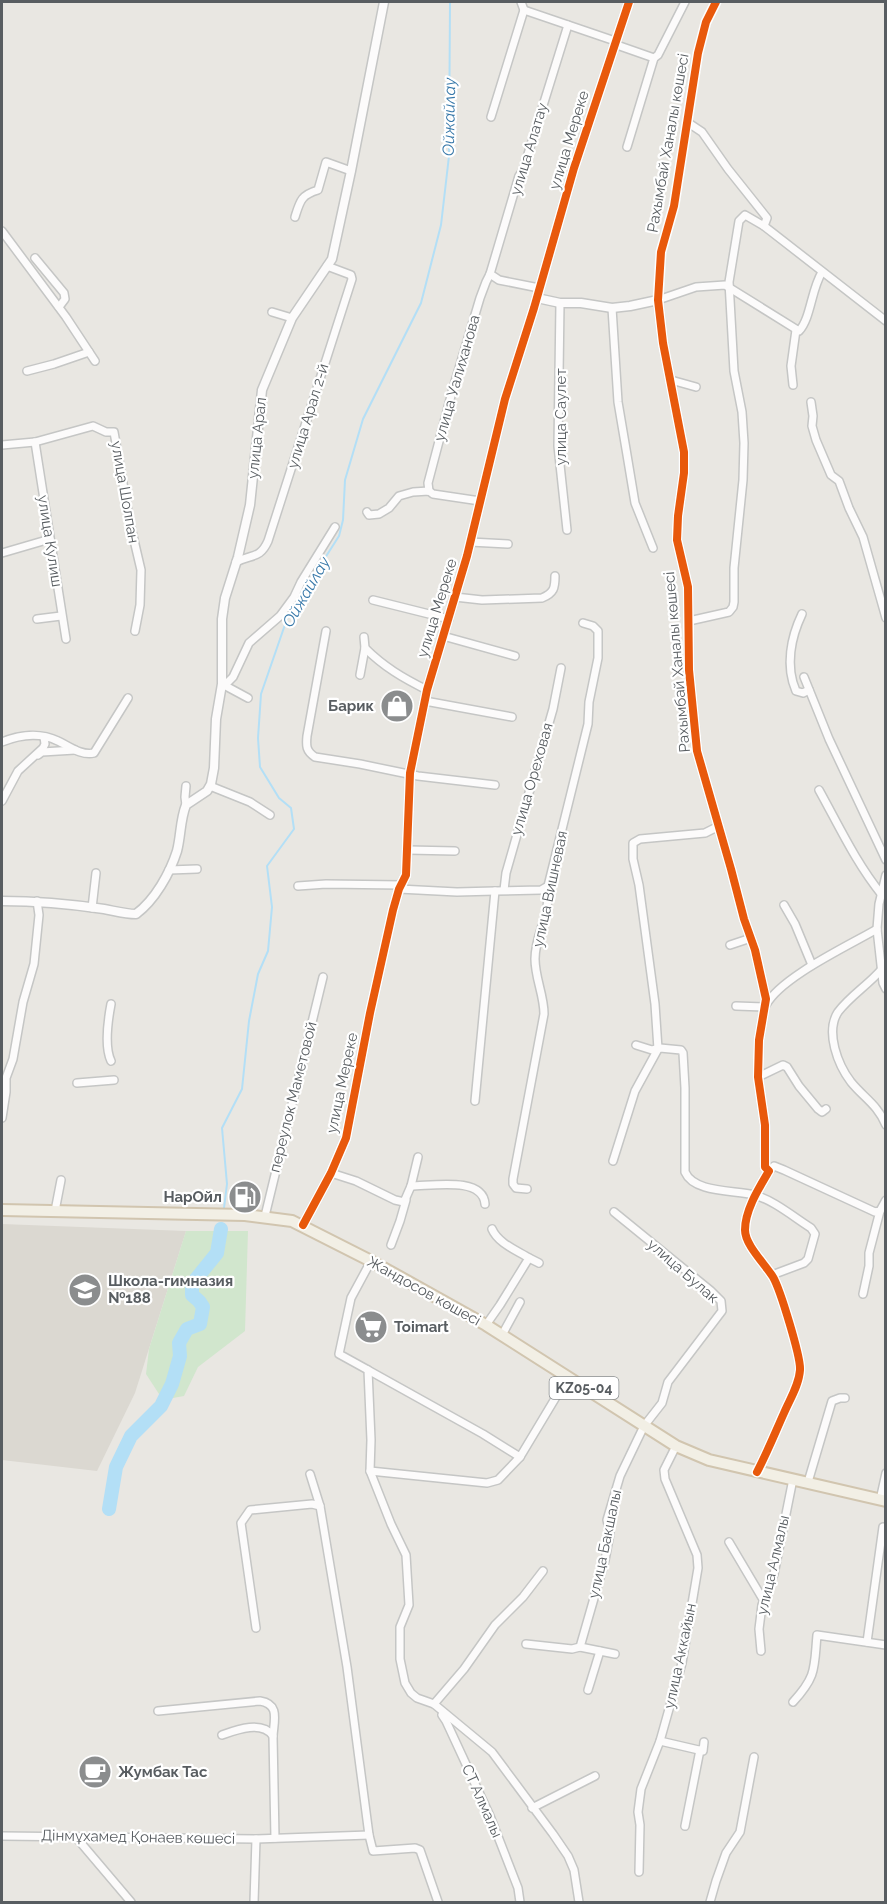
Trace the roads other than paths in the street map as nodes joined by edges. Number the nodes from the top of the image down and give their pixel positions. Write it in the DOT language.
graph roads {
  1 [pos="384,2"];
  2 [pos="521,2"];
  3 [pos="629,2"];
  4 [pos="685,2"];
  5 [pos="716,2"];
  6 [pos="524,10"];
  7 [pos="568,24"];
  8 [pos="614,42"];
  9 [pos="654,58"];
  10 [pos="491,117"];
  11 [pos="687,122"];
  12 [pos="627,147"];
  13 [pos="351,171"];
  14 [pos="295,217"];
  15 [pos="764,226"];
  16 [pos="2,232"];
  17 [pos="35,258"];
  18 [pos="327,266"];
  19 [pos="822,272"];
  20 [pos="490,274"];
  21 [pos="729,287"];
  22 [pos="539,288"];
  23 [pos="537,298"];
  24 [pos="658,300"];
  25 [pos="560,303"];
  26 [pos="59,307"];
  27 [pos="612,308"];
  28 [pos="272,312"];
  29 [pos="292,318"];
  30 [pos="885,321"];
  31 [pos="796,330"];
  32 [pos="89,352"];
  33 [pos="95,361"];
  34 [pos="27,370"];
  35 [pos="670,380"];
  36 [pos="793,385"];
  37 [pos="696,387"];
  38 [pos="811,402"];
  39 [pos="35,442"];
  40 [pos="2,445"];
  41 [pos="429,487"];
  42 [pos="480,501"];
  43 [pos="367,512"];
  44 [pos="335,527"];
  45 [pos="567,530"];
  46 [pos="50,539"];
  47 [pos="471,542"];
  48 [pos="508,544"];
  49 [pos="653,548"];
  50 [pos="2,553"];
  51 [pos="236,562"];
  52 [pos="555,576"];
  53 [pos="455,597"];
  54 [pos="373,600"];
  55 [pos="802,614"];
  56 [pos="61,616"];
  57 [pos="885,618"];
  58 [pos="37,619"];
  59 [pos="449,619"];
  60 [pos="688,621"];
  61 [pos="583,623"];
  62 [pos="135,631"];
  63 [pos="326,631"];
  64 [pos="443,636"];
  65 [pos="364,637"];
  66 [pos="66,639"];
  67 [pos="365,648"];
  68 [pos="515,656"];
  69 [pos="381,663"];
  70 [pos="362,666"];
  71 [pos="561,669"];
  72 [pos="360,675"];
  73 [pos="804,676"];
  74 [pos="222,684"];
  75 [pos="427,690"];
  76 [pos="809,690"];
  77 [pos="128,698"];
  78 [pos="248,698"];
  79 [pos="425,701"];
  80 [pos="512,717"];
  81 [pos="44,736"];
  82 [pos="2,742"];
  83 [pos="75,750"];
  84 [pos="38,755"];
  85 [pos="410,773"];
  86 [pos="186,786"];
  87 [pos="210,786"];
  88 [pos="495,786"];
  89 [pos="819,790"];
  90 [pos="2,801"];
  91 [pos="186,805"];
  92 [pos="270,815"];
  93 [pos="719,826"];
  94 [pos="408,850"];
  95 [pos="455,851"];
  96 [pos="885,860"];
  97 [pos="197,869"];
  98 [pos="169,870"];
  99 [pos="96,873"];
  100 [pos="885,875"];
  101 [pos="298,886"];
  102 [pos="548,886"];
  103 [pos="400,887"];
  104 [pos="504,890"];
  105 [pos="495,891"];
  106 [pos="882,895"];
  107 [pos="2,901"];
  108 [pos="37,902"];
  109 [pos="784,905"];
  110 [pos="92,908"];
  111 [pos="877,929"];
  112 [pos="751,938"];
  113 [pos="730,945"];
  114 [pos="812,965"];
  115 [pos="881,970"];
  116 [pos="323,977"];
  117 [pos="885,989"];
  118 [pos="111,1004"];
  119 [pos="736,1006"];
  120 [pos="765,1006"];
  121 [pos="636,1045"];
  122 [pos="658,1049"];
  123 [pos="111,1061"];
  124 [pos="758,1077"];
  125 [pos="114,1080"];
  126 [pos="77,1083"];
  127 [pos="475,1101"];
  128 [pos="826,1109"];
  129 [pos="2,1118"];
  130 [pos="885,1125"];
  131 [pos="418,1157"];
  132 [pos="613,1161"];
  133 [pos="769,1171"];
  134 [pos="331,1173"];
  135 [pos="61,1180"];
  136 [pos="411,1186"];
  137 [pos="527,1189"];
  138 [pos="755,1195"];
  139 [pos="885,1200"];
  140 [pos="403,1203"];
  141 [pos="485,1204"];
  142 [pos="2,1210"];
  143 [pos="55,1211"];
  144 [pos="614,1212"];
  145 [pos="877,1214"];
  146 [pos="265,1216"];
  147 [pos="303,1225"];
  148 [pos="492,1229"];
  149 [pos="391,1245"];
  150 [pos="529,1258"];
  151 [pos="371,1261"];
  152 [pos="539,1263"];
  153 [pos="786,1271"];
  154 [pos="798,1273"];
  155 [pos="772,1275"];
  156 [pos="863,1294"];
  157 [pos="520,1302"];
  158 [pos="486,1325"];
  159 [pos="502,1335"];
  160 [pos="368,1370"];
  161 [pos="568,1377"];
  162 [pos="845,1398"];
  163 [pos="644,1426"];
  164 [pos="676,1446"];
  165 [pos="520,1457"];
  166 [pos="370,1471"];
  167 [pos="757,1472"];
  168 [pos="885,1473"];
  169 [pos="310,1474"];
  170 [pos="793,1479"];
  171 [pos="808,1482"];
  172 [pos="883,1501"];
  173 [pos="320,1506"];
  174 [pos="883,1527"];
  175 [pos="729,1542"];
  176 [pos="543,1571"];
  177 [pos="764,1601"];
  178 [pos="256,1628"];
  179 [pos="867,1642"];
  180 [pos="526,1644"];
  181 [pos="885,1645"];
  182 [pos="580,1647"];
  183 [pos="600,1651"];
  184 [pos="761,1651"];
  185 [pos="615,1654"];
  186 [pos="588,1690"];
  187 [pos="793,1702"];
  188 [pos="434,1704"];
  189 [pos="158,1711"];
  190 [pos="222,1735"];
  191 [pos="273,1736"];
  192 [pos="660,1741"];
  193 [pos="704,1742"];
  194 [pos="700,1750"];
  195 [pos="754,1757"];
  196 [pos="595,1776"];
  197 [pos="532,1808"];
  198 [pos="685,1826"];
  199 [pos="369,1835"];
  200 [pos="2,1836"];
  201 [pos="75,1836"];
  202 [pos="275,1838"];
  203 [pos="256,1839"];
  204 [pos="639,1872"];
  205 [pos="130,1902"];
  206 [pos="254,1902"];
  207 [pos="438,1902"];
  208 [pos="520,1902"];
  209 [pos="579,1902"];
  210 [pos="710,1902"];
  1 -- 13 [label="street, улица Арал"];
  2 -- 6 [label="street"];
  3 -- 8 [label="street, улица Мереке"];
  4 -- 9 [label="street"];
  5 -- 11 [label="street, Рахымбай Ханалы көшесі"];
  6 -- 7 [label="street"];
  6 -- 10 [label="street"];
  7 -- 8 [label="street"];
  7 -- 20 [label="street, улица Алатау"];
  8 -- 9 [label="street"];
  8 -- 22 [label="street, улица Мереке"];
  9 -- 12 [label="street"];
  11 -- 15 [label="street"];
  11 -- 24 [label="street, Рахымбай Ханалы көшесі"];
  13 -- 14 [label="street"];
  13 -- 18 [label="street, улица Арал"];
  15 -- 19 [label="street"];
  15 -- 21 [label="street"];
  16 -- 26 [label="street"];
  17 -- 26 [label="street"];
  18 -- 29 [label="street, улица Арал"];
  18 -- 51 [label="street, улица Арал 2-й"];
  19 -- 30 [label="street"];
  19 -- 31 [label="street"];
  20 -- 22 [label="street"];
  20 -- 41 [label="street, улица Уалиханова"];
  21 -- 24 [label="street"];
  21 -- 31 [label="street"];
  21 -- 60 [label="street"];
  22 -- 23 [label="street, улица Мереке"];
  23 -- 25 [label="street"];
  23 -- 42 [label="street, улица Мереке"];
  24 -- 27 [label="street"];
  24 -- 35 [label="street, Рахымбай Ханалы көшесі"];
  25 -- 27 [label="street"];
  25 -- 45 [label="street, улица Саулет"];
  26 -- 32 [label="street"];
  27 -- 49 [label="street"];
  28 -- 29 [label="street"];
  29 -- 51 [label="street, улица Арал"];
  31 -- 36 [label="street"];
  32 -- 33 [label="street"];
  32 -- 34 [label="street"];
  35 -- 37 [label="street"];
  35 -- 60 [label="street, Рахымбай Ханалы көшесі"];
  38 -- 57 [label="street"];
  39 -- 40 [label="street, улица Шолпан"];
  39 -- 46 [label="street, улица Кулиш"];
  39 -- 62 [label="street, улица Шолпан"];
  41 -- 42 [label="street"];
  41 -- 43 [label="street"];
  42 -- 47 [label="street, улица Мереке"];
  44 -- 74 [label="street"];
  46 -- 50 [label="street"];
  46 -- 56 [label="street, улица Кулиш"];
  47 -- 48 [label="street"];
  47 -- 53 [label="street, улица Мереке"];
  51 -- 74 [label="street, улица Арал"];
  52 -- 53 [label="street"];
  53 -- 59 [label="street, улица Мереке"];
  54 -- 59 [label="street"];
  55 -- 76 [label="street"];
  56 -- 58 [label="street"];
  56 -- 66 [label="street, улица Кулиш"];
  59 -- 64 [label="street, улица Мереке"];
  60 -- 93 [label="street, Рахымбай Ханалы көшесі"];
  61 -- 102 [label="street, улица Вишневая"];
  63 -- 85 [label="street"];
  64 -- 68 [label="street"];
  64 -- 75 [label="street, улица Мереке"];
  65 -- 67 [label="street"];
  67 -- 69 [label="street"];
  67 -- 70 [label="street"];
  69 -- 70 [label="street"];
  69 -- 75 [label="street"];
  70 -- 72 [label="street"];
  71 -- 104 [label="street, улица Ореховая"];
  73 -- 76 [label="street"];
  74 -- 78 [label="street"];
  74 -- 87 [label="street, улица Арал"];
  75 -- 79 [label="street, улица Мереке"];
  76 -- 96 [label="street"];
  77 -- 83 [label="street"];
  79 -- 80 [label="street"];
  79 -- 85 [label="street, улица Мереке"];
  81 -- 82 [label="street"];
  81 -- 83 [label="street"];
  81 -- 84 [label="street"];
  83 -- 84 [label="street"];
  84 -- 90 [label="street"];
  85 -- 88 [label="street"];
  85 -- 94 [label="street, улица Мереке"];
  86 -- 91 [label="street"];
  87 -- 91 [label="street"];
  87 -- 92 [label="street"];
  89 -- 106 [label="street"];
  91 -- 98 [label="street"];
  93 -- 112 [label="street, Рахымбай Ханалы көшесі"];
  93 -- 122 [label="street"];
  94 -- 95 [label="street"];
  94 -- 103 [label="street, улица Мереке"];
  97 -- 98 [label="street"];
  98 -- 110 [label="street"];
  99 -- 110 [label="street"];
  100 -- 106 [label="street"];
  101 -- 103 [label="street"];
  102 -- 104 [label="street"];
  102 -- 137 [label="street, улица Вишневая"];
  103 -- 105 [label="street"];
  103 -- 134 [label="street, улица Мереке"];
  104 -- 105 [label="street"];
  105 -- 127 [label="street"];
  106 -- 111 [label="street"];
  107 -- 108 [label="street"];
  108 -- 110 [label="street"];
  108 -- 129 [label="street"];
  109 -- 114 [label="street"];
  111 -- 114 [label="street"];
  111 -- 115 [label="street"];
  112 -- 113 [label="street"];
  112 -- 120 [label="street, Рахымбай Ханалы көшесі"];
  114 -- 120 [label="street"];
  115 -- 117 [label="street"];
  115 -- 130 [label="street"];
  116 -- 146 [label="street, переулок Маметовой"];
  118 -- 123 [label="street"];
  119 -- 120 [label="street"];
  120 -- 124 [label="street, Рахымбай Ханалы көшесі"];
  121 -- 122 [label="street"];
  122 -- 132 [label="street"];
  122 -- 138 [label="street"];
  124 -- 128 [label="street"];
  124 -- 133 [label="street, Рахымбай Ханалы көшесі"];
  125 -- 126 [label="street"];
  131 -- 136 [label="street"];
  133 -- 138 [label="street"];
  133 -- 145 [label="street"];
  134 -- 140 [label="street"];
  134 -- 147 [label="street, улица Мереке"];
  135 -- 143 [label="street"];
  136 -- 140 [label="street"];
  136 -- 141 [label="street"];
  138 -- 153 [label="street"];
  138 -- 155 [label="street"];
  139 -- 145 [label="street"];
  140 -- 149 [label="street"];
  142 -- 143 [label="main road, Жандосов көшесі / KZ05-04"];
  143 -- 146 [label="main road, Жандосов көшесі / KZ05-04"];
  144 -- 163 [label="street, улица Булак"];
  145 -- 156 [label="street"];
  146 -- 147 [label="main road, Жандосов көшесі / KZ05-04"];
  147 -- 151 [label="main road, Жандосов көшесі / KZ05-04"];
  148 -- 150 [label="street"];
  150 -- 152 [label="street"];
  150 -- 158 [label="street"];
  151 -- 158 [label="main road, Жандосов көшесі / KZ05-04"];
  151 -- 160 [label="street"];
  153 -- 154 [label="street"];
  153 -- 155 [label="street"];
  155 -- 167 [label="street"];
  157 -- 159 [label="street"];
  158 -- 159 [label="main road, Жандосов көшесі / KZ05-04"];
  159 -- 161 [label="main road, Жандосов көшесі / KZ05-04"];
  160 -- 165 [label="street"];
  160 -- 166 [label="street"];
  161 -- 163 [label="main road, Жандосов көшесі / KZ05-04"];
  161 -- 165 [label="street"];
  162 -- 171 [label="street"];
  163 -- 164 [label="main road, Жандосов көшесі / KZ05-04"];
  163 -- 182 [label="street, улица Бакшалы"];
  164 -- 167 [label="main road, Жандосов көшесі / KZ05-04"];
  164 -- 192 [label="street, улица Аккайын"];
  165 -- 166 [label="street"];
  166 -- 188 [label="street"];
  167 -- 170 [label="main road, Жандосов көшесі / KZ05-04"];
  168 -- 172 [label="street"];
  169 -- 173 [label="street"];
  170 -- 171 [label="main road, Жандосов көшесі / KZ05-04"];
  170 -- 177 [label="street, улица Алмалы"];
  171 -- 172 [label="main road, Жандосов көшесі / KZ05-04"];
  173 -- 178 [label="street"];
  173 -- 199 [label="street"];
  174 -- 179 [label="street"];
  175 -- 177 [label="street"];
  176 -- 188 [label="street"];
  177 -- 184 [label="street, улица Алмалы"];
  179 -- 181 [label="street"];
  179 -- 187 [label="street"];
  180 -- 182 [label="street"];
  182 -- 183 [label="street"];
  183 -- 185 [label="street"];
  183 -- 186 [label="street"];
  188 -- 197 [label="street"];
  188 -- 208 [label="street, СТ Алмалы"];
  189 -- 191 [label="street"];
  190 -- 191 [label="street"];
  191 -- 202 [label="street"];
  192 -- 194 [label="street"];
  192 -- 204 [label="street, улица Аккайын"];
  193 -- 194 [label="street"];
  194 -- 198 [label="street"];
  195 -- 210 [label="street"];
  196 -- 197 [label="street"];
  197 -- 209 [label="street"];
  199 -- 202 [label="street, Дінмұхамед Қонаев көшесі"];
  199 -- 207 [label="street"];
  200 -- 201 [label="street, Дінмұхамед Қонаев көшесі"];
  201 -- 203 [label="street, Дінмұхамед Қонаев көшесі"];
  201 -- 205 [label="street"];
  202 -- 203 [label="street, Дінмұхамед Қонаев көшесі"];
  203 -- 206 [label="street"];
}
